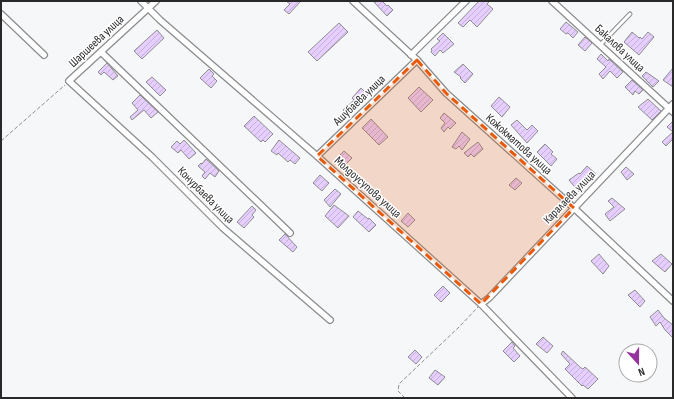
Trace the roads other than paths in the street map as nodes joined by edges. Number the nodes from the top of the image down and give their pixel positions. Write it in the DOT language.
graph roads {
  1 [pos="141,1"];
  2 [pos="156,1"];
  3 [pos="353,1"];
  4 [pos="466,1"];
  5 [pos="552,1"];
  6 [pos="148,8"];
  7 [pos="1,14"];
  8 [pos="630,14"];
  9 [pos="600,45"];
  10 [pos="101,52"];
  11 [pos="44,55"];
  12 [pos="412,55"];
  13 [pos="417,60"];
  14 [pos="69,81"];
  15 [pos="672,108"];
  16 [pos="317,156"];
  17 [pos="574,208"];
  18 [pos="290,233"];
  19 [pos="673,301"];
  20 [pos="481,304"];
  21 [pos="330,320"];
  22 [pos="572,398"];
  1 -- 6 [label="street, Молдоусупова улица"];
  2 -- 6 [label="street, Шаршеева улица"];
  3 -- 12 [label="street, Кожокматова улица"];
  4 -- 12 [label="street"];
  5 -- 9 [label="street, Бакалова улица"];
  6 -- 10 [label="street, Шаршеева улица"];
  6 -- 16 [label="street, Молдоусупова улица"];
  7 -- 11 [label="street"];
  8 -- 9 [label="lane"];
  9 -- 15 [label="street, Бакалова улица"];
  10 -- 14 [label="street, Шаршеева улица"];
  10 -- 18 [label="street"];
  12 -- 13 [label="street, Кожокматова улица"];
  13 -- 16 [label="street, Ашубаева улица"];
  13 -- 17 [label="street, Кожокматова улица"];
  14 -- 21 [label="street, Конурбаева улица"];
  15 -- 17 [label="street, Каралаева улица"];
  16 -- 20 [label="street, Молдоусупова улица"];
  17 -- 19 [label="street, Кожокматова улица"];
  17 -- 20 [label="street, Каралаева улица"];
  20 -- 22 [label="street, Молдоусупова улица"];
}
